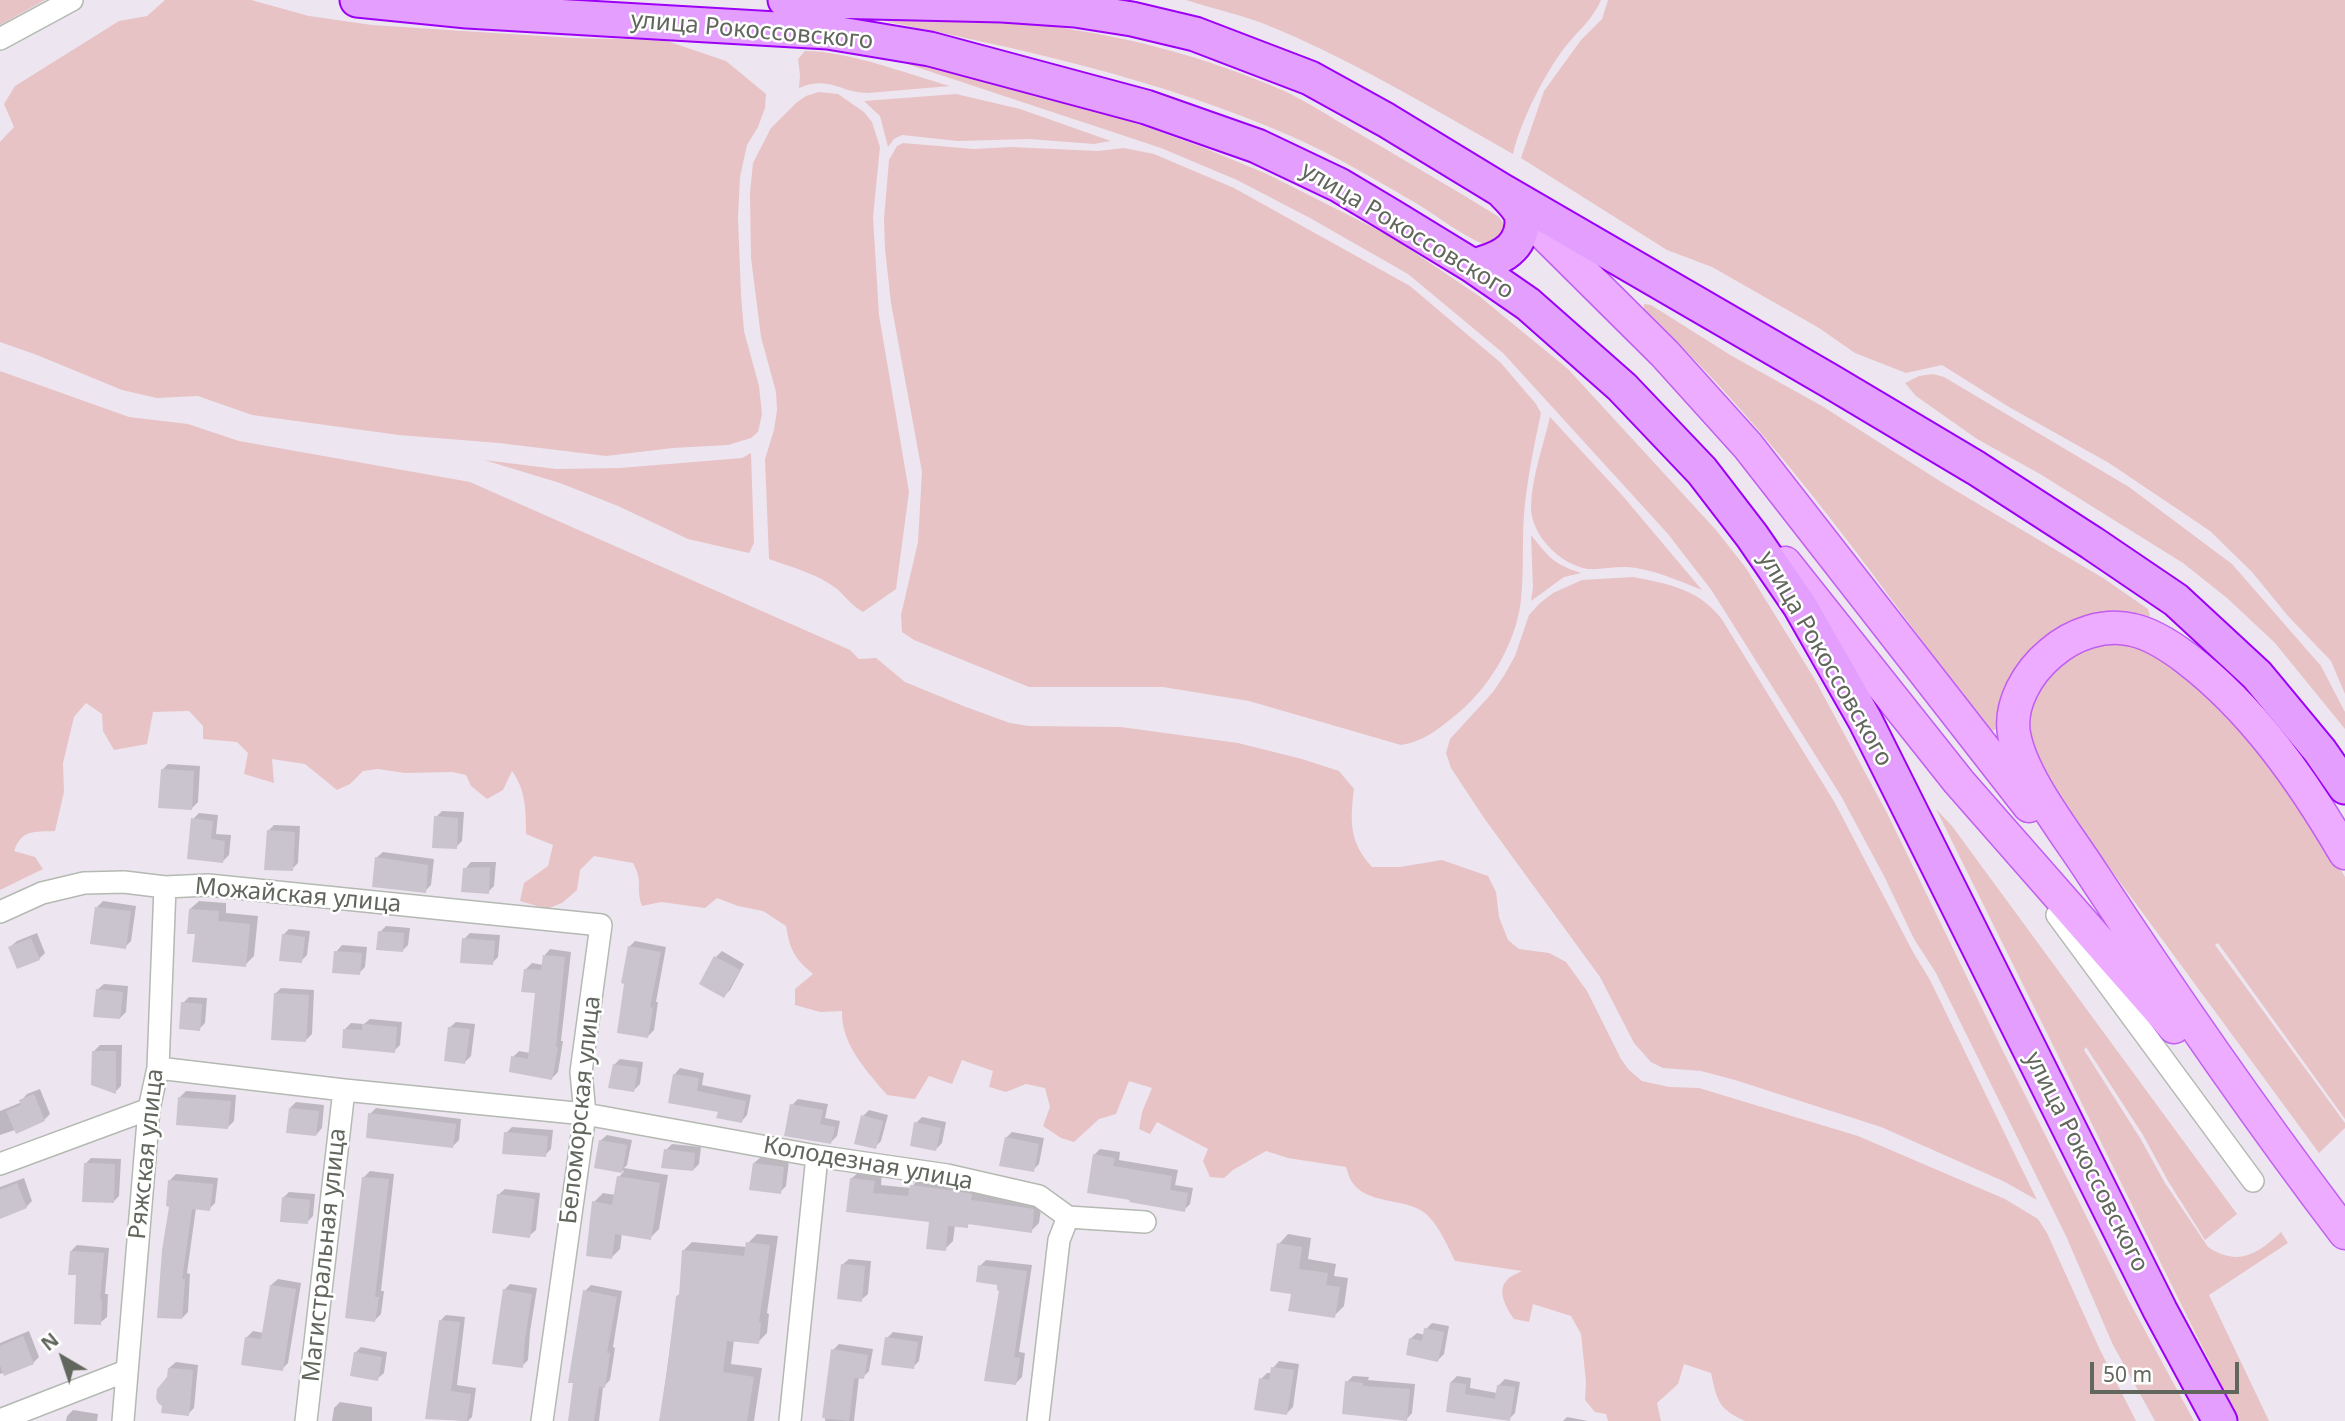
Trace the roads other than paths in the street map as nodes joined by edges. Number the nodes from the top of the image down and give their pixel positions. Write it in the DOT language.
graph roads {
  1 [pos="72,0"];
  2 [pos="357,0"];
  3 [pos="785,0"];
  4 [pos="0,39"];
  5 [pos="1510,200"];
  6 [pos="1473,266"];
  7 [pos="1702,471"];
  8 [pos="1959,782"];
  9 [pos="2345,787"];
  10 [pos="2345,853"];
  11 [pos="165,887"];
  12 [pos="0,912"];
  13 [pos="601,925"];
  14 [pos="2164,982"];
  15 [pos="158,1068"];
  16 [pos="344,1090"];
  17 [pos="149,1109"];
  18 [pos="586,1114"];
  19 [pos="2285,1155"];
  20 [pos="817,1156"];
  21 [pos="0,1164"];
  22 [pos="2253,1181"];
  23 [pos="1068,1217"];
  24 [pos="1145,1222"];
  25 [pos="2345,1233"];
  26 [pos="126,1371"];
  27 [pos="0,1420"];
  28 [pos="123,1421"];
  29 [pos="306,1421"];
  30 [pos="542,1421"];
  31 [pos="790,1421"];
  32 [pos="1038,1421"];
  33 [pos="2220,1421"];
  1 -- 4 [label="street"];
  2 -- 6 [label="highway, улица Рокоссовского"];
  3 -- 5 [label="highway, улица Рокоссовского"];
  5 -- 6 [label="highway"];
  5 -- 9 [label="highway, улица Рокоссовского"];
  5 -- 14 [label="main road"];
  6 -- 7 [label="highway, улица Рокоссовского"];
  7 -- 8 [label="main road"];
  7 -- 33 [label="highway, улица Рокоссовского"];
  8 -- 19 [label="main road"];
  8 -- 22 [label="street"];
  10 -- 14 [label="main road"];
  11 -- 12 [label="street, Можайская улица"];
  11 -- 13 [label="street, Можайская улица"];
  11 -- 15 [label="street, Ряжская улица"];
  13 -- 18 [label="street, Беломорская улица"];
  14 -- 19 [label="main road"];
  15 -- 16 [label="street, Колодезная улица"];
  15 -- 17 [label="street, Ряжская улица"];
  16 -- 18 [label="street, Колодезная улица"];
  16 -- 29 [label="street, Магистральная улица"];
  17 -- 21 [label="street"];
  17 -- 26 [label="street, Ряжская улица"];
  18 -- 20 [label="street, Колодезная улица"];
  18 -- 30 [label="street, Беломорская улица"];
  19 -- 25 [label="main road"];
  20 -- 23 [label="street, Колодезная улица"];
  20 -- 31 [label="street"];
  23 -- 24 [label="street"];
  23 -- 32 [label="street"];
  26 -- 27 [label="street"];
  26 -- 28 [label="street, Ряжская улица"];
}
